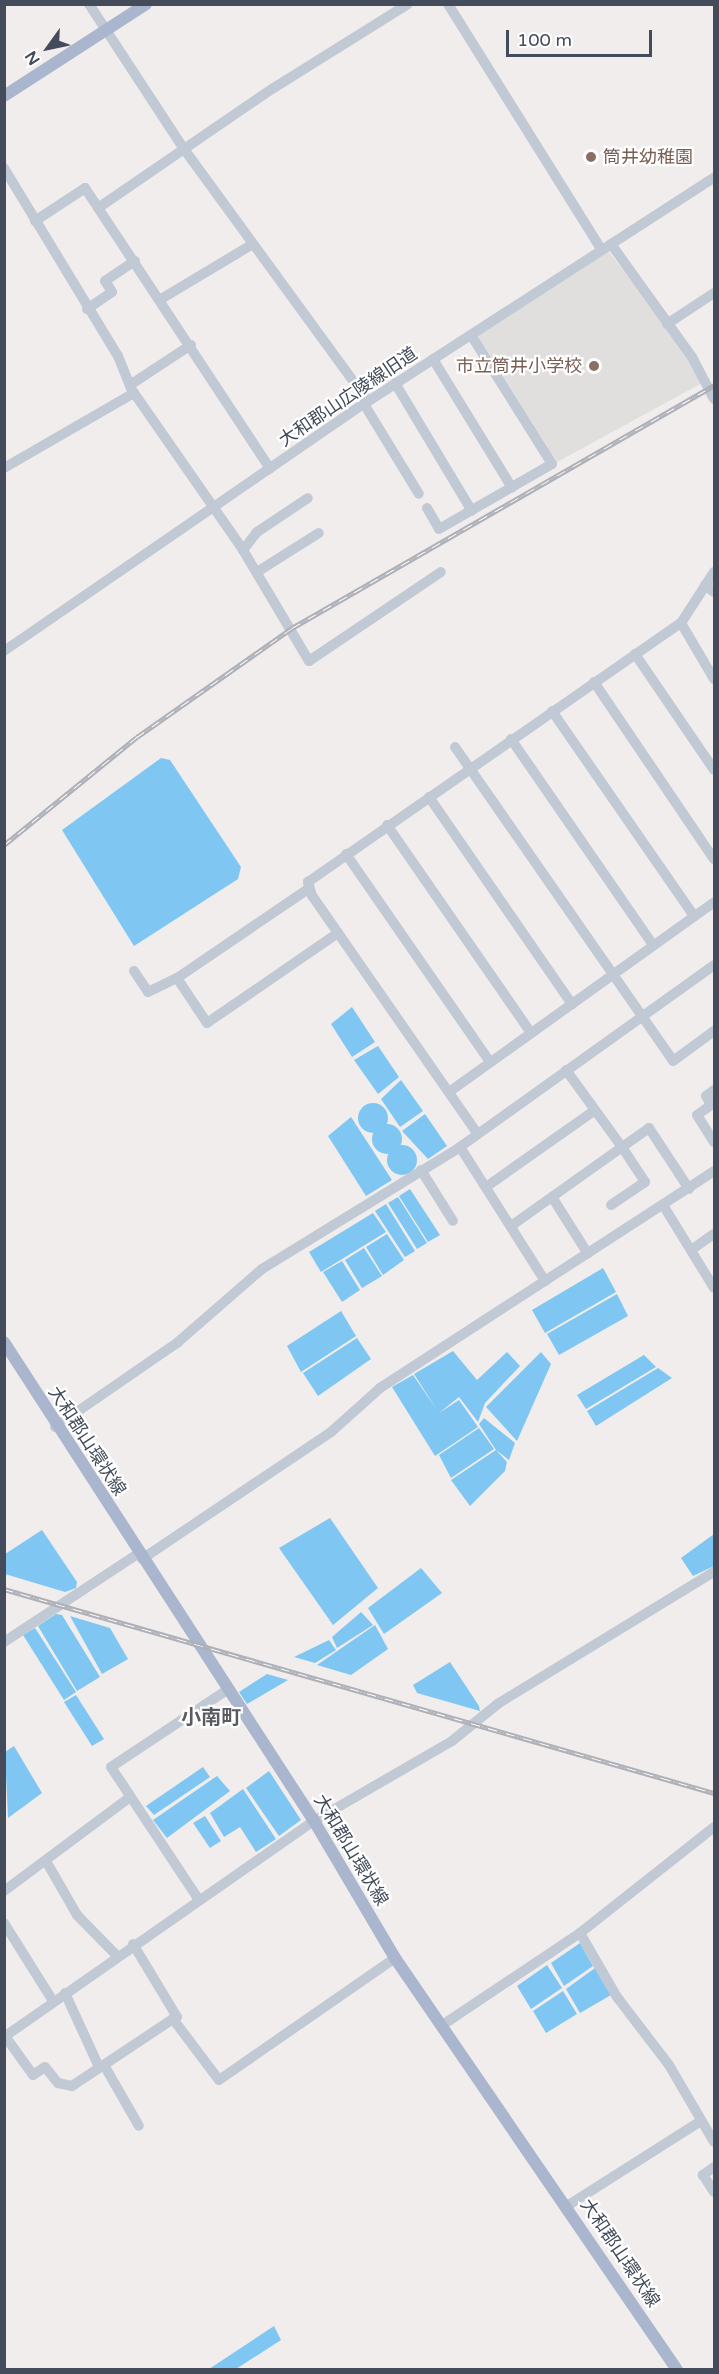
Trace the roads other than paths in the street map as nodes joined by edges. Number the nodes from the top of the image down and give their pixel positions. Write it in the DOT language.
graph roads {
  1 [pos="89,4"];
  2 [pos="146,4"];
  3 [pos="408,4"];
  4 [pos="448,4"];
  5 [pos="106,30"];
  6 [pos="4,96"];
  7 [pos="184,149"];
  8 [pos="4,168"];
  9 [pos="714,178"];
  10 [pos="98,208"];
  11 [pos="35,221"];
  12 [pos="253,244"];
  13 [pos="606,246"];
  14 [pos="135,261"];
  15 [pos="714,293"];
  16 [pos="161,299"];
  17 [pos="87,309"];
  18 [pos="667,324"];
  19 [pos="471,335"];
  20 [pos="191,345"];
  21 [pos="433,359"];
  22 [pos="395,383"];
  23 [pos="132,389"];
  24 [pos="714,399"];
  25 [pos="366,403"];
  26 [pos="4,468"];
  27 [pos="270,469"];
  28 [pos="512,488"];
  29 [pos="419,494"];
  30 [pos="308,498"];
  31 [pos="214,508"];
  32 [pos="427,508"];
  33 [pos="472,511"];
  34 [pos="319,533"];
  35 [pos="243,550"];
  36 [pos="257,572"];
  37 [pos="441,572"];
  38 [pos="714,572"];
  39 [pos="705,585"];
  40 [pos="714,592"];
  41 [pos="681,623"];
  42 [pos="4,651"];
  43 [pos="635,654"];
  44 [pos="714,679"];
  45 [pos="594,682"];
  46 [pos="552,711"];
  47 [pos="511,740"];
  48 [pos="455,747"];
  49 [pos="470,769"];
  50 [pos="714,770"];
  51 [pos="429,797"];
  52 [pos="387,825"];
  53 [pos="346,854"];
  54 [pos="714,859"];
  55 [pos="308,889"];
  56 [pos="714,902"];
  57 [pos="694,916"];
  58 [pos="338,933"];
  59 [pos="653,945"];
  60 [pos="714,966"];
  61 [pos="134,971"];
  62 [pos="613,974"];
  63 [pos="177,978"];
  64 [pos="572,1004"];
  65 [pos="642,1016"];
  66 [pos="714,1031"];
  67 [pos="531,1033"];
  68 [pos="490,1062"];
  69 [pos="566,1070"];
  70 [pos="714,1090"];
  71 [pos="449,1092"];
  72 [pos="595,1110"];
  73 [pos="477,1133"];
  74 [pos="714,1142"];
  75 [pos="460,1147"];
  76 [pos="622,1147"];
  77 [pos="421,1170"];
  78 [pos="714,1172"];
  79 [pos="486,1187"];
  80 [pos="689,1189"];
  81 [pos="552,1197"];
  82 [pos="611,1205"];
  83 [pos="663,1205"];
  84 [pos="453,1221"];
  85 [pos="511,1226"];
  86 [pos="714,1234"];
  87 [pos="691,1250"];
  88 [pos="588,1254"];
  89 [pos="545,1281"];
  90 [pos="714,1288"];
  91 [pos="4,1342"];
  92 [pos="55,1427"];
  93 [pos="140,1556"];
  94 [pos="714,1572"];
  95 [pos="4,1642"];
  96 [pos="227,1690"];
  97 [pos="129,1797"];
  98 [pos="314,1821"];
  99 [pos="714,1827"];
  100 [pos="46,1861"];
  101 [pos="4,1891"];
  102 [pos="199,1900"];
  103 [pos="4,1923"];
  104 [pos="580,1933"];
  105 [pos="133,1944"];
  106 [pos="116,1955"];
  107 [pos="396,1958"];
  108 [pos="65,1993"];
  109 [pos="53,2001"];
  110 [pos="174,2019"];
  111 [pos="441,2026"];
  112 [pos="5,2037"];
  113 [pos="101,2066"];
  114 [pos="701,2121"];
  115 [pos="139,2126"];
  116 [pos="714,2142"];
  117 [pos="714,2167"];
  118 [pos="714,2192"];
  119 [pos="567,2206"];
  120 [pos="677,2370"];
  1 -- 5 [label="street"];
  2 -- 5 [label="main road"];
  3 -- 7 [label="street"];
  4 -- 13 [label="street"];
  5 -- 6 [label="main road"];
  5 -- 7 [label="street"];
  7 -- 10 [label="street"];
  7 -- 12 [label="street"];
  8 -- 11 [label="street"];
  9 -- 13 [label="street, 大和郡山広陵線旧道"];
  10 -- 11 [label="street"];
  10 -- 14 [label="street"];
  11 -- 17 [label="street"];
  12 -- 16 [label="street"];
  12 -- 25 [label="street"];
  13 -- 18 [label="street"];
  13 -- 19 [label="street, 大和郡山広陵線旧道"];
  14 -- 16 [label="street"];
  14 -- 17 [label="street"];
  15 -- 18 [label="street"];
  16 -- 20 [label="street"];
  17 -- 23 [label="street"];
  18 -- 24 [label="street"];
  19 -- 21 [label="street, 大和郡山広陵線旧道"];
  19 -- 28 [label="street"];
  20 -- 23 [label="street"];
  20 -- 27 [label="street"];
  21 -- 22 [label="street, 大和郡山広陵線旧道"];
  21 -- 28 [label="street"];
  22 -- 25 [label="street, 大和郡山広陵線旧道"];
  22 -- 33 [label="street"];
  23 -- 26 [label="street"];
  23 -- 31 [label="street"];
  25 -- 27 [label="street, 大和郡山広陵線旧道"];
  25 -- 29 [label="street"];
  27 -- 31 [label="street, 大和郡山広陵線旧道"];
  28 -- 33 [label="street"];
  30 -- 35 [label="street"];
  31 -- 35 [label="street"];
  31 -- 42 [label="street, 大和郡山広陵線旧道"];
  32 -- 33 [label="street"];
  34 -- 36 [label="street"];
  35 -- 36 [label="street"];
  36 -- 37 [label="street"];
  38 -- 39 [label="street"];
  39 -- 40 [label="street"];
  39 -- 41 [label="street"];
  41 -- 43 [label="street"];
  41 -- 44 [label="street"];
  43 -- 45 [label="street"];
  43 -- 50 [label="street"];
  45 -- 46 [label="street"];
  45 -- 54 [label="street"];
  46 -- 47 [label="street"];
  46 -- 57 [label="street"];
  47 -- 49 [label="street"];
  47 -- 59 [label="street"];
  48 -- 49 [label="street"];
  49 -- 51 [label="street"];
  49 -- 62 [label="street"];
  51 -- 52 [label="street"];
  51 -- 64 [label="street"];
  52 -- 53 [label="street"];
  52 -- 67 [label="street"];
  53 -- 55 [label="street"];
  53 -- 68 [label="street"];
  55 -- 58 [label="street"];
  55 -- 63 [label="street"];
  56 -- 57 [label="street"];
  57 -- 59 [label="street"];
  58 -- 63 [label="street"];
  58 -- 71 [label="street"];
  59 -- 62 [label="street"];
  60 -- 65 [label="street"];
  61 -- 63 [label="street"];
  62 -- 64 [label="street"];
  62 -- 65 [label="street"];
  64 -- 67 [label="street"];
  65 -- 66 [label="street"];
  65 -- 69 [label="street"];
  67 -- 68 [label="street"];
  68 -- 71 [label="street"];
  69 -- 72 [label="street"];
  69 -- 73 [label="street"];
  70 -- 74 [label="street"];
  71 -- 73 [label="street"];
  72 -- 76 [label="street"];
  72 -- 79 [label="street"];
  73 -- 75 [label="street"];
  75 -- 77 [label="street"];
  75 -- 79 [label="street"];
  76 -- 80 [label="street"];
  76 -- 81 [label="street"];
  76 -- 82 [label="street"];
  77 -- 84 [label="street"];
  77 -- 92 [label="street"];
  78 -- 80 [label="street"];
  79 -- 85 [label="street"];
  80 -- 83 [label="street"];
  81 -- 85 [label="street"];
  81 -- 88 [label="street"];
  83 -- 87 [label="street"];
  83 -- 88 [label="street"];
  85 -- 89 [label="street"];
  86 -- 87 [label="street"];
  87 -- 90 [label="street"];
  88 -- 89 [label="street"];
  89 -- 93 [label="street"];
  91 -- 92 [label="main road, 大和郡山環状線"];
  92 -- 93 [label="main road, 大和郡山環状線"];
  93 -- 95 [label="street"];
  93 -- 96 [label="main road, 大和郡山環状線"];
  94 -- 98 [label="street"];
  96 -- 97 [label="street"];
  96 -- 98 [label="main road, 大和郡山環状線"];
  97 -- 100 [label="street"];
  97 -- 102 [label="street"];
  98 -- 102 [label="street"];
  98 -- 107 [label="main road, 大和郡山環状線"];
  99 -- 104 [label="street"];
  100 -- 101 [label="street"];
  100 -- 106 [label="street"];
  102 -- 105 [label="street"];
  103 -- 109 [label="street"];
  104 -- 111 [label="street"];
  104 -- 114 [label="street"];
  105 -- 106 [label="street"];
  105 -- 110 [label="street"];
  106 -- 108 [label="street"];
  107 -- 110 [label="street"];
  107 -- 111 [label="main road, 大和郡山環状線"];
  108 -- 109 [label="street"];
  108 -- 113 [label="street"];
  109 -- 112 [label="street"];
  110 -- 113 [label="street"];
  111 -- 119 [label="main road, 大和郡山環状線"];
  112 -- 113 [label="street"];
  113 -- 115 [label="street"];
  114 -- 116 [label="street"];
  114 -- 119 [label="street"];
  117 -- 118 [label="street"];
  119 -- 120 [label="main road, 大和郡山環状線"];
}
